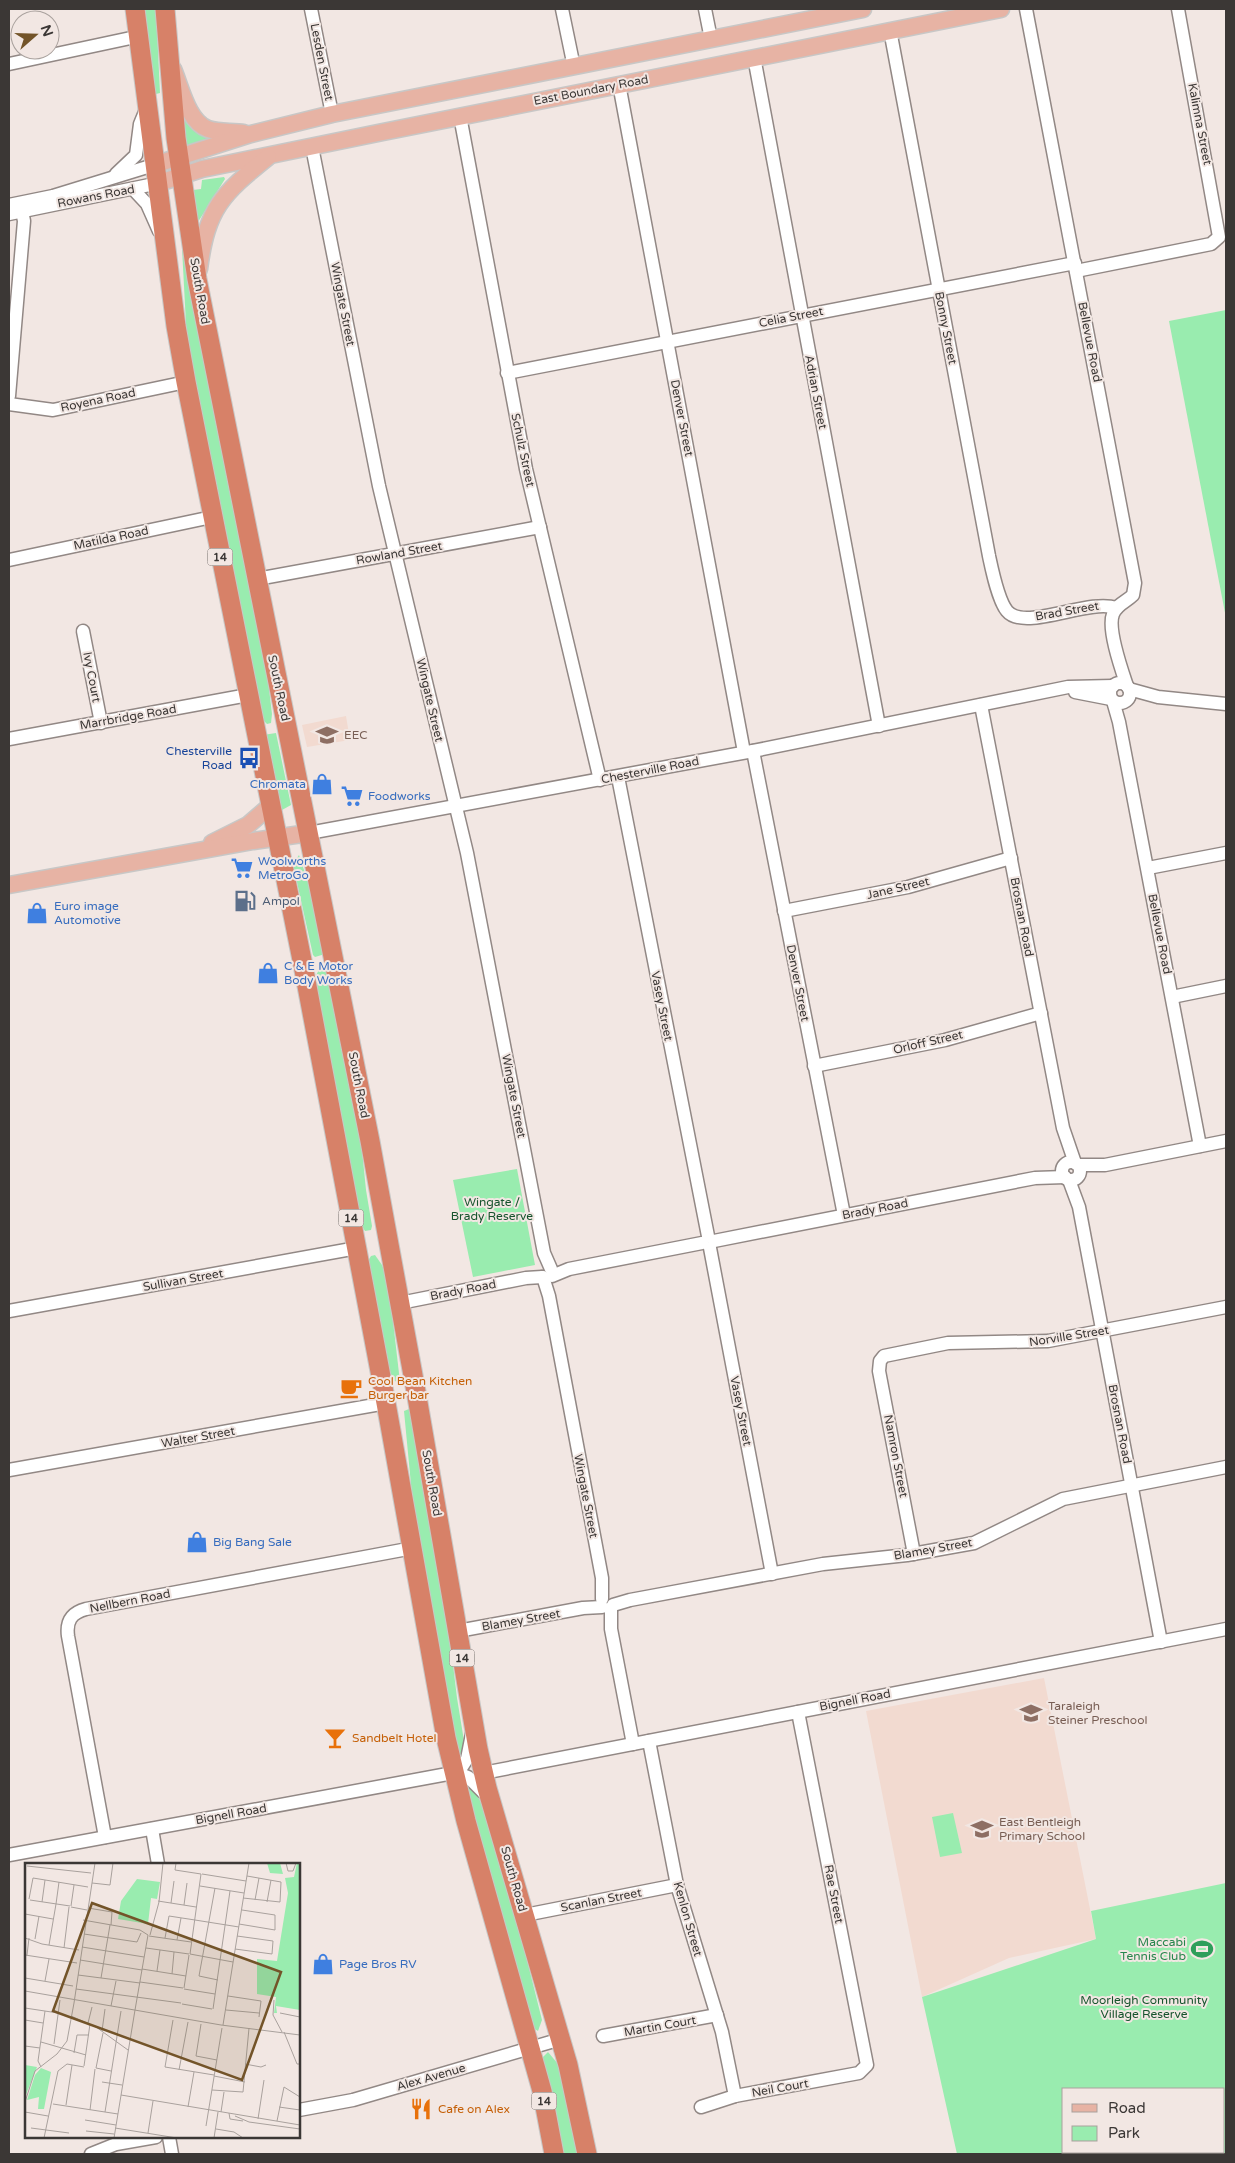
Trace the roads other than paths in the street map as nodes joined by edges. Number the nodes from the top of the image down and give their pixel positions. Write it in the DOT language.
graph roads {
  1 [pos="136,9"];
  2 [pos="165,9"];
  3 [pos="311,9"];
  4 [pos="562,9"];
  5 [pos="705,9"];
  6 [pos="862,9"];
  7 [pos="1001,9"];
  8 [pos="1026,9"];
  9 [pos="1178,9"];
  10 [pos="817,18"];
  11 [pos="890,30"];
  12 [pos="140,36"];
  13 [pos="711,39"];
  14 [pos="822,44"];
  15 [pos="754,57"];
  16 [pos="169,60"];
  17 [pos="9,64"];
  18 [pos="574,67"];
  19 [pos="539,73"];
  20 [pos="619,84"];
  21 [pos="544,99"];
  22 [pos="148,104"];
  23 [pos="332,114"];
  24 [pos="460,116"];
  25 [pos="251,134"];
  26 [pos="312,147"];
  27 [pos="270,155"];
  28 [pos="179,156"];
  29 [pos="157,164"];
  30 [pos="182,175"];
  31 [pos="114,176"];
  32 [pos="159,183"];
  33 [pos="133,189"];
  34 [pos="9,208"];
  35 [pos="22,211"];
  36 [pos="1218,240"];
  37 [pos="167,247"];
  38 [pos="1076,267"];
  39 [pos="197,279"];
  40 [pos="938,289"];
  41 [pos="802,315"];
  42 [pos="667,342"];
  43 [pos="507,373"];
  44 [pos="186,382"];
  45 [pos="9,396"];
  46 [pos="9,404"];
  47 [pos="212,517"];
  48 [pos="540,527"];
  49 [pos="395,554"];
  50 [pos="9,560"];
  51 [pos="257,579"];
  52 [pos="1116,608"];
  53 [pos="1017,618"];
  54 [pos="83,631"];
  55 [pos="1120,693"];
  56 [pos="248,695"];
  57 [pos="1226,704"];
  58 [pos="981,705"];
  59 [pos="101,722"];
  60 [pos="287,726"];
  61 [pos="879,726"];
  62 [pos="255,733"];
  63 [pos="9,739"];
  64 [pos="749,752"];
  65 [pos="618,777"];
  66 [pos="600,780"];
  67 [pos="270,806"];
  68 [pos="456,807"];
  69 [pos="309,834"];
  70 [pos="276,838"];
  71 [pos="197,851"];
  72 [pos="1226,853"];
  73 [pos="1011,858"];
  74 [pos="1148,868"];
  75 [pos="9,885"];
  76 [pos="784,911"];
  77 [pos="334,958"];
  78 [pos="303,964"];
  79 [pos="1226,986"];
  80 [pos="1172,997"];
  81 [pos="1041,1013"];
  82 [pos="814,1066"];
  83 [pos="1226,1141"];
  84 [pos="1200,1146"];
  85 [pos="1071,1171"];
  86 [pos="844,1215"];
  87 [pos="389,1242"];
  88 [pos="709,1242"];
  89 [pos="357,1248"];
  90 [pos="547,1273"];
  91 [pos="400,1303"];
  92 [pos="1226,1307"];
  93 [pos="9,1312"];
  94 [pos="1102,1330"];
  95 [pos="882,1358"];
  96 [pos="417,1397"];
  97 [pos="386,1403"];
  98 [pos="1226,1467"];
  99 [pos="9,1470"];
  100 [pos="1132,1485"];
  101 [pos="413,1548"];
  102 [pos="914,1554"];
  103 [pos="772,1574"];
  104 [pos="607,1603"];
  105 [pos="1226,1628"];
  106 [pos="458,1631"];
  107 [pos="1161,1642"];
  108 [pos="798,1712"];
  109 [pos="474,1727"];
  110 [pos="649,1741"];
  111 [pos="633,1744"];
  112 [pos="483,1772"];
  113 [pos="456,1773"];
  114 [pos="491,1800"];
  115 [pos="152,1829"];
  116 [pos="105,1837"];
  117 [pos="9,1855"];
  118 [pos="158,1863"];
  119 [pos="678,1885"];
  120 [pos="525,1915"];
  121 [pos="717,2015"];
  122 [pos="603,2036"];
  123 [pos="561,2039"];
  124 [pos="530,2048"];
  125 [pos="859,2073"];
  126 [pos="735,2096"];
  127 [pos="701,2107"];
  128 [pos="300,2110"];
  129 [pos="150,2138"];
  130 [pos="169,2138"];
  131 [pos="91,2154"];
  132 [pos="172,2154"];
  133 [pos="554,2154"];
  134 [pos="587,2154"];
  1 -- 12 [label="highway, South Road / 14"];
  2 -- 16 [label="highway, South Road / 14"];
  3 -- 23 [label="street, Lesden Street"];
  4 -- 18 [label="street"];
  5 -- 13 [label="street"];
  6 -- 10 [label="main road"];
  7 -- 11 [label="main road, East Boundary Road"];
  8 -- 38 [label="street, Bellevue Road"];
  9 -- 36 [label="street, Kalimna Street"];
  10 -- 13 [label="main road"];
  10 -- 14 [label="main road"];
  11 -- 14 [label="main road, East Boundary Road"];
  11 -- 40 [label="street, Bonny Street"];
  12 -- 17 [label="street"];
  12 -- 22 [label="highway, South Road / 14"];
  13 -- 18 [label="main road"];
  14 -- 15 [label="main road, East Boundary Road"];
  15 -- 20 [label="main road, East Boundary Road"];
  15 -- 41 [label="street, Adrian Street"];
  16 -- 25 [label="main road"];
  16 -- 28 [label="highway, South Road / 14"];
  18 -- 19 [label="main road"];
  19 -- 21 [label="main road"];
  19 -- 23 [label="main road"];
  20 -- 21 [label="main road, East Boundary Road"];
  20 -- 42 [label="street, Denver Street"];
  21 -- 24 [label="main road, East Boundary Road"];
  22 -- 29 [label="highway, South Road / 14"];
  22 -- 31 [label="street"];
  23 -- 25 [label="main road"];
  24 -- 26 [label="main road, East Boundary Road"];
  24 -- 43 [label="street, Schulz Street"];
  25 -- 28 [label="main road"];
  26 -- 27 [label="main road, East Boundary Road"];
  26 -- 49 [label="street, Wingate Street"];
  27 -- 30 [label="main road, East Boundary Road"];
  27 -- 39 [label="main road"];
  28 -- 29 [label="main road"];
  28 -- 30 [label="highway, South Road / 14"];
  29 -- 31 [label="street, Rowans Road"];
  29 -- 32 [label="highway, South Road / 14"];
  30 -- 32 [label="main road, Rowans Road"];
  30 -- 39 [label="highway, South Road / 14"];
  31 -- 34 [label="street, Rowans Road"];
  32 -- 33 [label="street, Rowans Road"];
  32 -- 37 [label="highway, South Road / 14"];
  33 -- 35 [label="street, Rowans Road"];
  33 -- 37 [label="street"];
  34 -- 35 [label="street"];
  35 -- 45 [label="street"];
  36 -- 38 [label="street, Celia Street"];
  37 -- 44 [label="highway, South Road / 14"];
  38 -- 40 [label="street, Celia Street"];
  38 -- 52 [label="street, Bellevue Road"];
  39 -- 51 [label="highway, South Road / 14"];
  40 -- 41 [label="street, Celia Street"];
  40 -- 53 [label="street, Bonny Street"];
  41 -- 42 [label="street, Celia Street"];
  41 -- 61 [label="street, Adrian Street"];
  42 -- 43 [label="street, Celia Street"];
  42 -- 64 [label="street, Denver Street"];
  43 -- 48 [label="street, Schulz Street"];
  44 -- 46 [label="street, Royena Road"];
  44 -- 47 [label="highway, South Road / 14"];
  47 -- 50 [label="street, Matilda Road"];
  47 -- 56 [label="highway, South Road / 14"];
  48 -- 49 [label="street, Rowland Street"];
  48 -- 66 [label="street, Schulz Street"];
  49 -- 51 [label="street, Rowland Street"];
  49 -- 68 [label="street, Wingate Street"];
  51 -- 60 [label="highway, South Road / 14"];
  52 -- 53 [label="street, Brad Street"];
  52 -- 55 [label="street, Bellevue Road"];
  54 -- 59 [label="street, Ivy Court"];
  55 -- 57 [label="street, Chesterville Road"];
  55 -- 58 [label="street, Chesterville Road"];
  55 -- 74 [label="street, Bellevue Road"];
  56 -- 59 [label="street, Marrbridge Road"];
  56 -- 62 [label="highway, South Road / 14"];
  58 -- 61 [label="street, Chesterville Road"];
  58 -- 73 [label="street, Brosnan Road"];
  59 -- 63 [label="street, Marrbridge Road"];
  60 -- 62 [label="highway"];
  60 -- 69 [label="highway, South Road / 14"];
  61 -- 64 [label="street, Chesterville Road"];
  62 -- 67 [label="highway, South Road / 14"];
  64 -- 65 [label="street, Chesterville Road"];
  64 -- 76 [label="street, Denver Street"];
  65 -- 66 [label="street, Chesterville Road"];
  65 -- 88 [label="street, Vasey Street"];
  66 -- 68 [label="street, Chesterville Road"];
  67 -- 70 [label="highway, South Road / 14"];
  67 -- 71 [label="main road"];
  68 -- 69 [label="street, Chesterville Road"];
  68 -- 90 [label="street, Wingate Street"];
  69 -- 70 [label="main road, Chesterville Road"];
  69 -- 77 [label="highway, South Road / 14"];
  70 -- 71 [label="main road, Chesterville Road"];
  70 -- 78 [label="highway, South Road / 14"];
  71 -- 75 [label="main road, Chesterville Road"];
  72 -- 74 [label="street"];
  73 -- 76 [label="street, Jane Street"];
  73 -- 81 [label="street, Brosnan Road"];
  74 -- 80 [label="street, Bellevue Road"];
  76 -- 82 [label="street, Denver Street"];
  77 -- 78 [label="highway"];
  77 -- 87 [label="highway, South Road / 14"];
  78 -- 89 [label="highway, South Road / 14"];
  79 -- 80 [label="street"];
  80 -- 84 [label="street, Bellevue Road"];
  81 -- 82 [label="street, Orloff Street"];
  81 -- 85 [label="street, Brosnan Road"];
  82 -- 86 [label="street, Denver Street"];
  83 -- 84 [label="street, Brady Road"];
  84 -- 85 [label="street, Brady Road"];
  85 -- 86 [label="street, Brady Road"];
  85 -- 94 [label="street, Brosnan Road"];
  86 -- 88 [label="street, Brady Road"];
  87 -- 89 [label="highway"];
  87 -- 91 [label="highway, South Road / 14"];
  88 -- 90 [label="street, Brady Road"];
  88 -- 103 [label="street, Vasey Street"];
  89 -- 93 [label="street, Sullivan Street"];
  89 -- 97 [label="highway, South Road / 14"];
  90 -- 91 [label="street, Brady Road"];
  90 -- 104 [label="street, Wingate Street"];
  91 -- 96 [label="highway, South Road / 14"];
  92 -- 94 [label="street, Norville Street"];
  94 -- 95 [label="street, Norville Street"];
  94 -- 100 [label="street, Brosnan Road"];
  95 -- 102 [label="street, Namron Street"];
  96 -- 97 [label="highway"];
  96 -- 106 [label="highway, South Road / 14"];
  97 -- 99 [label="street, Walter Street"];
  97 -- 101 [label="highway, South Road / 14"];
  98 -- 100 [label="street, Blamey Street"];
  100 -- 102 [label="street, Blamey Street"];
  100 -- 107 [label="street, Brosnan Road"];
  101 -- 113 [label="highway, South Road / 14"];
  101 -- 116 [label="street, Nellbern Road"];
  102 -- 103 [label="street, Blamey Street"];
  103 -- 104 [label="street, Blamey Street"];
  104 -- 106 [label="street, Blamey Street"];
  104 -- 111 [label="street, Wingate Street"];
  105 -- 107 [label="street, Bignell Road"];
  106 -- 109 [label="highway, South Road / 14"];
  107 -- 108 [label="street, Bignell Road"];
  108 -- 110 [label="street, Bignell Road"];
  108 -- 125 [label="street, Rae Street"];
  109 -- 112 [label="highway, South Road / 14"];
  109 -- 113 [label="street"];
  110 -- 111 [label="street, Bignell Road"];
  110 -- 119 [label="street, Kenlon Street"];
  111 -- 112 [label="street, Bignell Road"];
  112 -- 114 [label="highway, South Road / 14"];
  113 -- 114 [label="street"];
  113 -- 115 [label="street, Bignell Road"];
  113 -- 124 [label="highway, South Road / 14"];
  114 -- 120 [label="highway, South Road / 14"];
  115 -- 116 [label="street, Bignell Road"];
  115 -- 118 [label="street"];
  116 -- 117 [label="street, Bignell Road"];
  119 -- 120 [label="street, Scanlan Street"];
  119 -- 121 [label="street, Kenlon Street"];
  120 -- 123 [label="highway, South Road / 14"];
  121 -- 122 [label="street, Martin Court"];
  121 -- 126 [label="street, Kenlon Street"];
  123 -- 124 [label="street, Alex Avenue"];
  123 -- 134 [label="highway, South Road / 14"];
  124 -- 128 [label="street, Alex Avenue"];
  124 -- 133 [label="highway, South Road / 14"];
  125 -- 126 [label="street, Neil Court"];
  126 -- 127 [label="street, Neil Court"];
  129 -- 131 [label="street"];
  130 -- 132 [label="street"];
}
